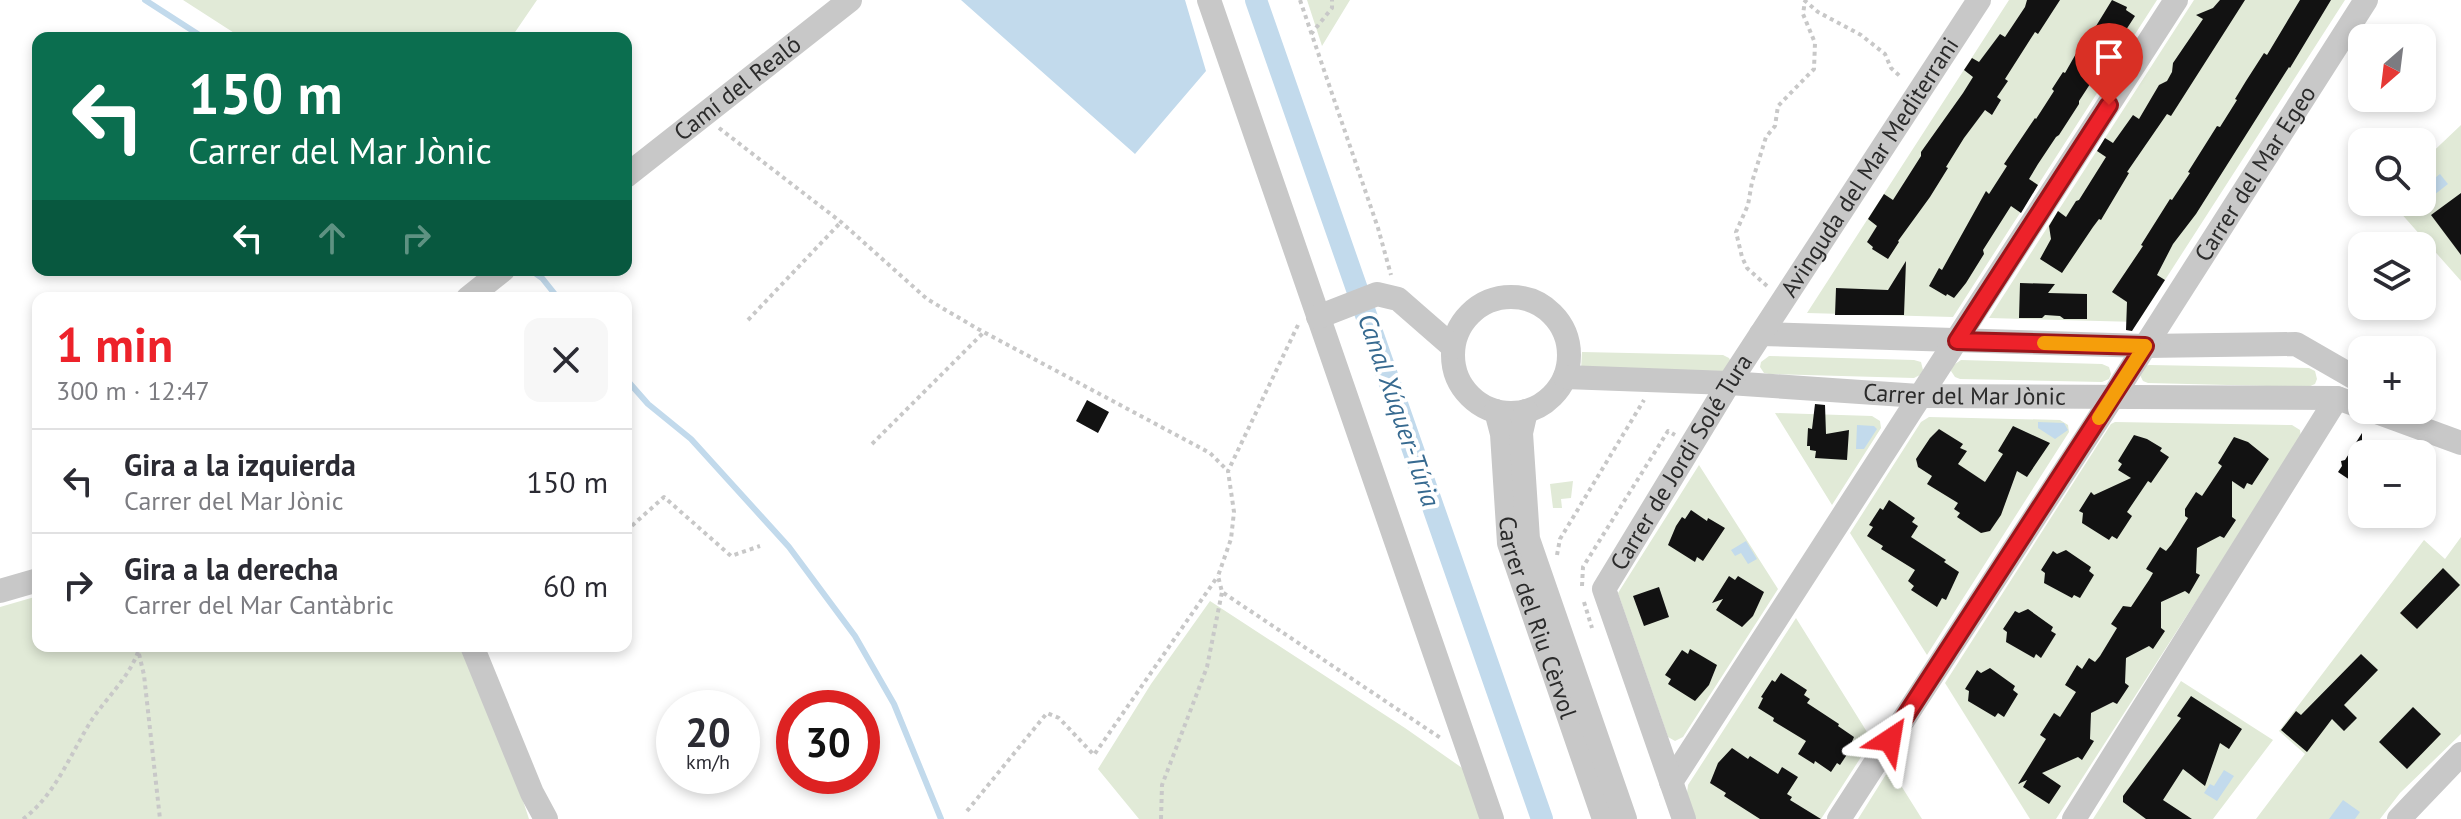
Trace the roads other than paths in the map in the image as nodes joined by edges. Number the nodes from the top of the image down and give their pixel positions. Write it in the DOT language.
graph roads {
  1 [pos="850,0"];
  2 [pos="1209,0"];
  3 [pos="1979,0"];
  4 [pos="2176,0"];
  5 [pos="2366,0"];
  6 [pos="632,171"];
  7 [pos="496,276"];
  8 [pos="476,292"];
  9 [pos="1325,314"];
  10 [pos="1761,334"];
  11 [pos="1957,341"];
  12 [pos="2145,346"];
  13 [pos="1453,347"];
  14 [pos="2348,374"];
  15 [pos="1565,377"];
  16 [pos="1729,383"];
  17 [pos="2114,395"];
  18 [pos="1919,396"];
  19 [pos="2337,398"];
  20 [pos="2348,402"];
  21 [pos="1496,411"];
  22 [pos="1526,411"];
  23 [pos="2412,424"];
  24 [pos="2434,424"];
  25 [pos="2461,441"];
  26 [pos="32,582"];
  27 [pos="0,591"];
  28 [pos="474,652"];
  29 [pos="2461,754"];
  30 [pos="1671,782"];
  31 [pos="546,819"];
  32 [pos="1492,819"];
  33 [pos="1604,819"];
  34 [pos="1625,819"];
  35 [pos="1684,819"];
  36 [pos="1839,819"];
  37 [pos="2074,819"];
  38 [pos="2399,819"];
  1 -- 6 [label="street, Camí del Realó"];
  2 -- 9 [label="street"];
  3 -- 10 [label="street, Avinguda del Mar Mediterrani"];
  4 -- 11 [label="street"];
  5 -- 12 [label="street, Carrer del Mar Egeo"];
  7 -- 8 [label="street"];
  9 -- 13 [label="street"];
  9 -- 32 [label="street"];
  10 -- 11 [label="street"];
  10 -- 16 [label="street, Carrer de Jordi Solé Tura"];
  11 -- 12 [label="street"];
  11 -- 18 [label="street"];
  12 -- 14 [label="street"];
  12 -- 17 [label="street, Carrer del Mar Egeo"];
  13 -- 15 [label="street"];
  13 -- 21 [label="street"];
  15 -- 16 [label="street, Carrer del Mar Jònic"];
  15 -- 22 [label="street"];
  16 -- 18 [label="street, Carrer del Mar Jònic"];
  16 -- 30 [label="street, Carrer de Jordi Solé Tura"];
  17 -- 18 [label="street, Carrer del Mar Jònic"];
  17 -- 19 [label="street, Carrer del Mar Jònic"];
  17 -- 36 [label="street, Carrer del Mar Egeo"];
  18 -- 30 [label="street"];
  19 -- 20 [label="street, Carrer del Mar Jònic"];
  19 -- 37 [label="street"];
  21 -- 22 [label="street"];
  21 -- 33 [label="street, Carrer del Riu Cèrvol"];
  22 -- 34 [label="street, Carrer del Riu Cèrvol"];
  23 -- 25 [label="street"];
  24 -- 25 [label="street"];
  26 -- 27 [label="street"];
  28 -- 31 [label="street"];
  29 -- 38 [label="street"];
  30 -- 35 [label="street, Carrer de Jordi Solé Tura"];
}
